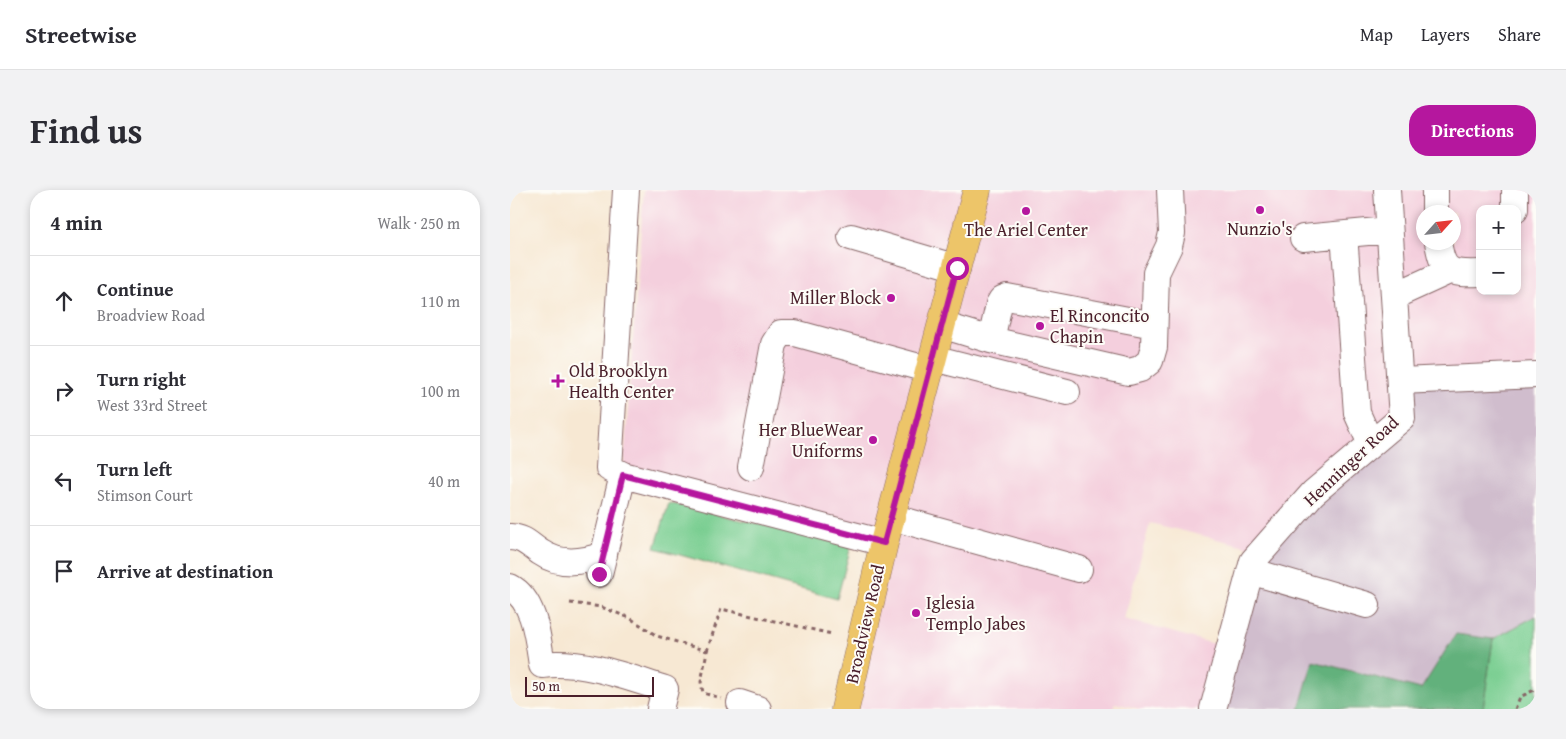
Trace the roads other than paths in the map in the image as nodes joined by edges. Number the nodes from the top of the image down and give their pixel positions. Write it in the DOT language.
graph roads {
  1 [pos="626,190"];
  2 [pos="977,190"];
  3 [pos="1170,190"];
  4 [pos="1387,190"];
  5 [pos="1435,190"];
  6 [pos="1515,190"];
  7 [pos="1435,205"];
  8 [pos="1514,205"];
  9 [pos="1389,230"];
  10 [pos="851,237"];
  11 [pos="1302,238"];
  12 [pos="1344,247"];
  13 [pos="1439,250"];
  14 [pos="957,268"];
  15 [pos="1449,271"];
  16 [pos="1476,273"];
  17 [pos="1394,296"];
  18 [pos="942,325"];
  19 [pos="1154,325"];
  20 [pos="991,340"];
  21 [pos="931,364"];
  22 [pos="1536,375"];
  23 [pos="1400,381"];
  24 [pos="1067,392"];
  25 [pos="1371,444"];
  26 [pos="751,467"];
  27 [pos="623,475"];
  28 [pos="887,530"];
  29 [pos="510,537"];
  30 [pos="1079,569"];
  31 [pos="1250,571"];
  32 [pos="510,587"];
  33 [pos="1367,605"];
  34 [pos="660,709"];
  35 [pos="844,709"];
  36 [pos="1213,709"];
  1 -- 27 [label="street"];
  2 -- 14 [label="main road, Broadview Road"];
  3 -- 19 [label="street"];
  4 -- 9 [label="street, Henninger Road"];
  5 -- 7 [label="street"];
  6 -- 8 [label="street"];
  9 -- 11 [label="street"];
  9 -- 17 [label="street, Henninger Road"];
  10 -- 14 [label="street"];
  12 -- 25 [label="street"];
  13 -- 15 [label="street"];
  14 -- 18 [label="main road, Broadview Road"];
  15 -- 16 [label="street"];
  15 -- 17 [label="street"];
  17 -- 23 [label="street, Henninger Road"];
  18 -- 20 [label="street"];
  18 -- 21 [label="main road, Broadview Road"];
  19 -- 20 [label="street"];
  19 -- 20 [label="street"];
  21 -- 24 [label="street"];
  21 -- 26 [label="street"];
  21 -- 28 [label="main road, Broadview Road"];
  22 -- 23 [label="street"];
  23 -- 25 [label="street, Henninger Road"];
  25 -- 31 [label="street, Henninger Road"];
  27 -- 28 [label="street"];
  27 -- 29 [label="street"];
  28 -- 30 [label="street"];
  28 -- 35 [label="main road, Broadview Road"];
  31 -- 33 [label="street"];
  31 -- 36 [label="street, Henninger Road"];
  32 -- 34 [label="street"];
}
